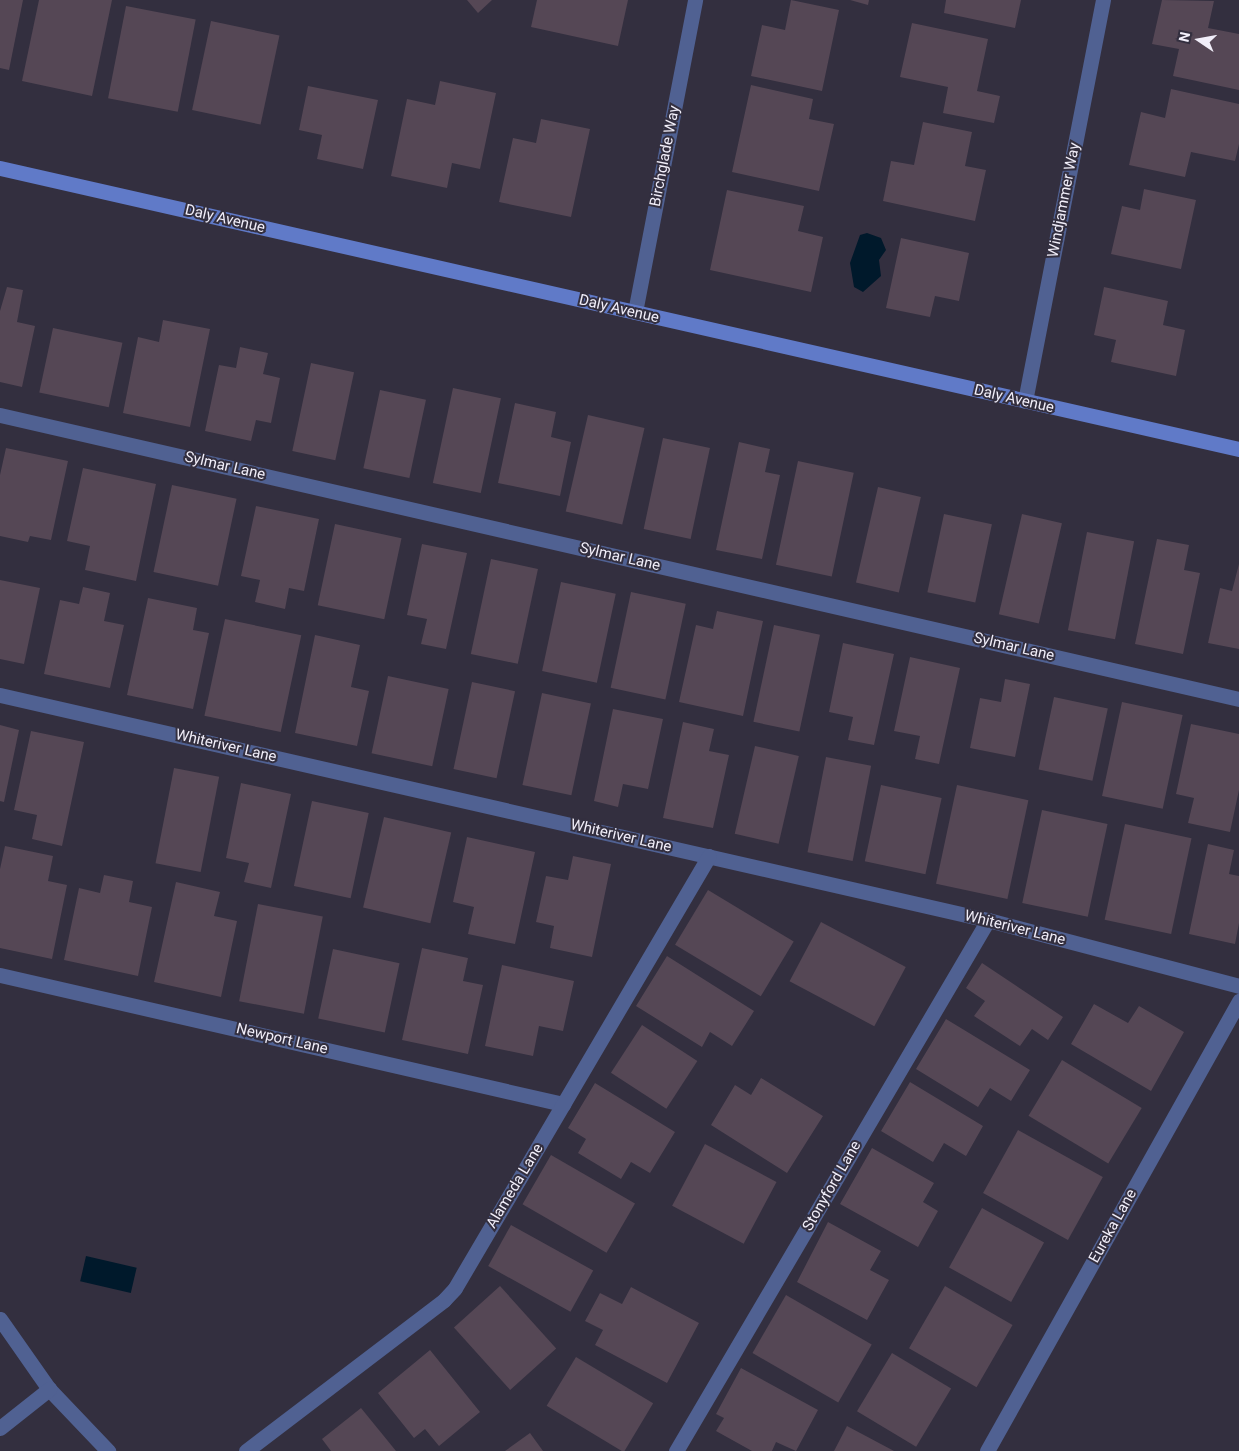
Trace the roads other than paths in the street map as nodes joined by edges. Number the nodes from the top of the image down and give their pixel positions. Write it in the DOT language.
graph roads {
  1 [pos="695,0"];
  2 [pos="1103,0"];
  3 [pos="0,168"];
  4 [pos="635,312"];
  5 [pos="1025,401"];
  6 [pos="0,415"];
  7 [pos="1239,449"];
  8 [pos="0,695"];
  9 [pos="1239,699"];
  10 [pos="709,856"];
  11 [pos="988,920"];
  12 [pos="0,975"];
  13 [pos="1239,986"];
  14 [pos="1239,1001"];
  15 [pos="564,1104"];
  16 [pos="0,1319"];
  17 [pos="49,1389"];
  18 [pos="0,1428"];
  19 [pos="108,1451"];
  20 [pos="246,1451"];
  21 [pos="676,1451"];
  22 [pos="987,1451"];
  1 -- 4 [label="street, Birchglade Way"];
  2 -- 5 [label="street, Windjammer Way"];
  3 -- 4 [label="street, Daly Avenue"];
  4 -- 5 [label="street, Daly Avenue"];
  5 -- 7 [label="street, Daly Avenue"];
  6 -- 9 [label="street, Sylmar Lane"];
  8 -- 10 [label="street, Whiteriver Lane"];
  10 -- 11 [label="street, Whiteriver Lane"];
  10 -- 15 [label="street, Alameda Lane"];
  11 -- 13 [label="street, Whiteriver Lane"];
  11 -- 21 [label="street, Stonyford Lane"];
  12 -- 15 [label="street, Newport Lane"];
  14 -- 22 [label="street, Eureka Lane"];
  15 -- 20 [label="street, Alameda Lane"];
  16 -- 17 [label="street"];
  17 -- 18 [label="street"];
  17 -- 19 [label="street"];
}
